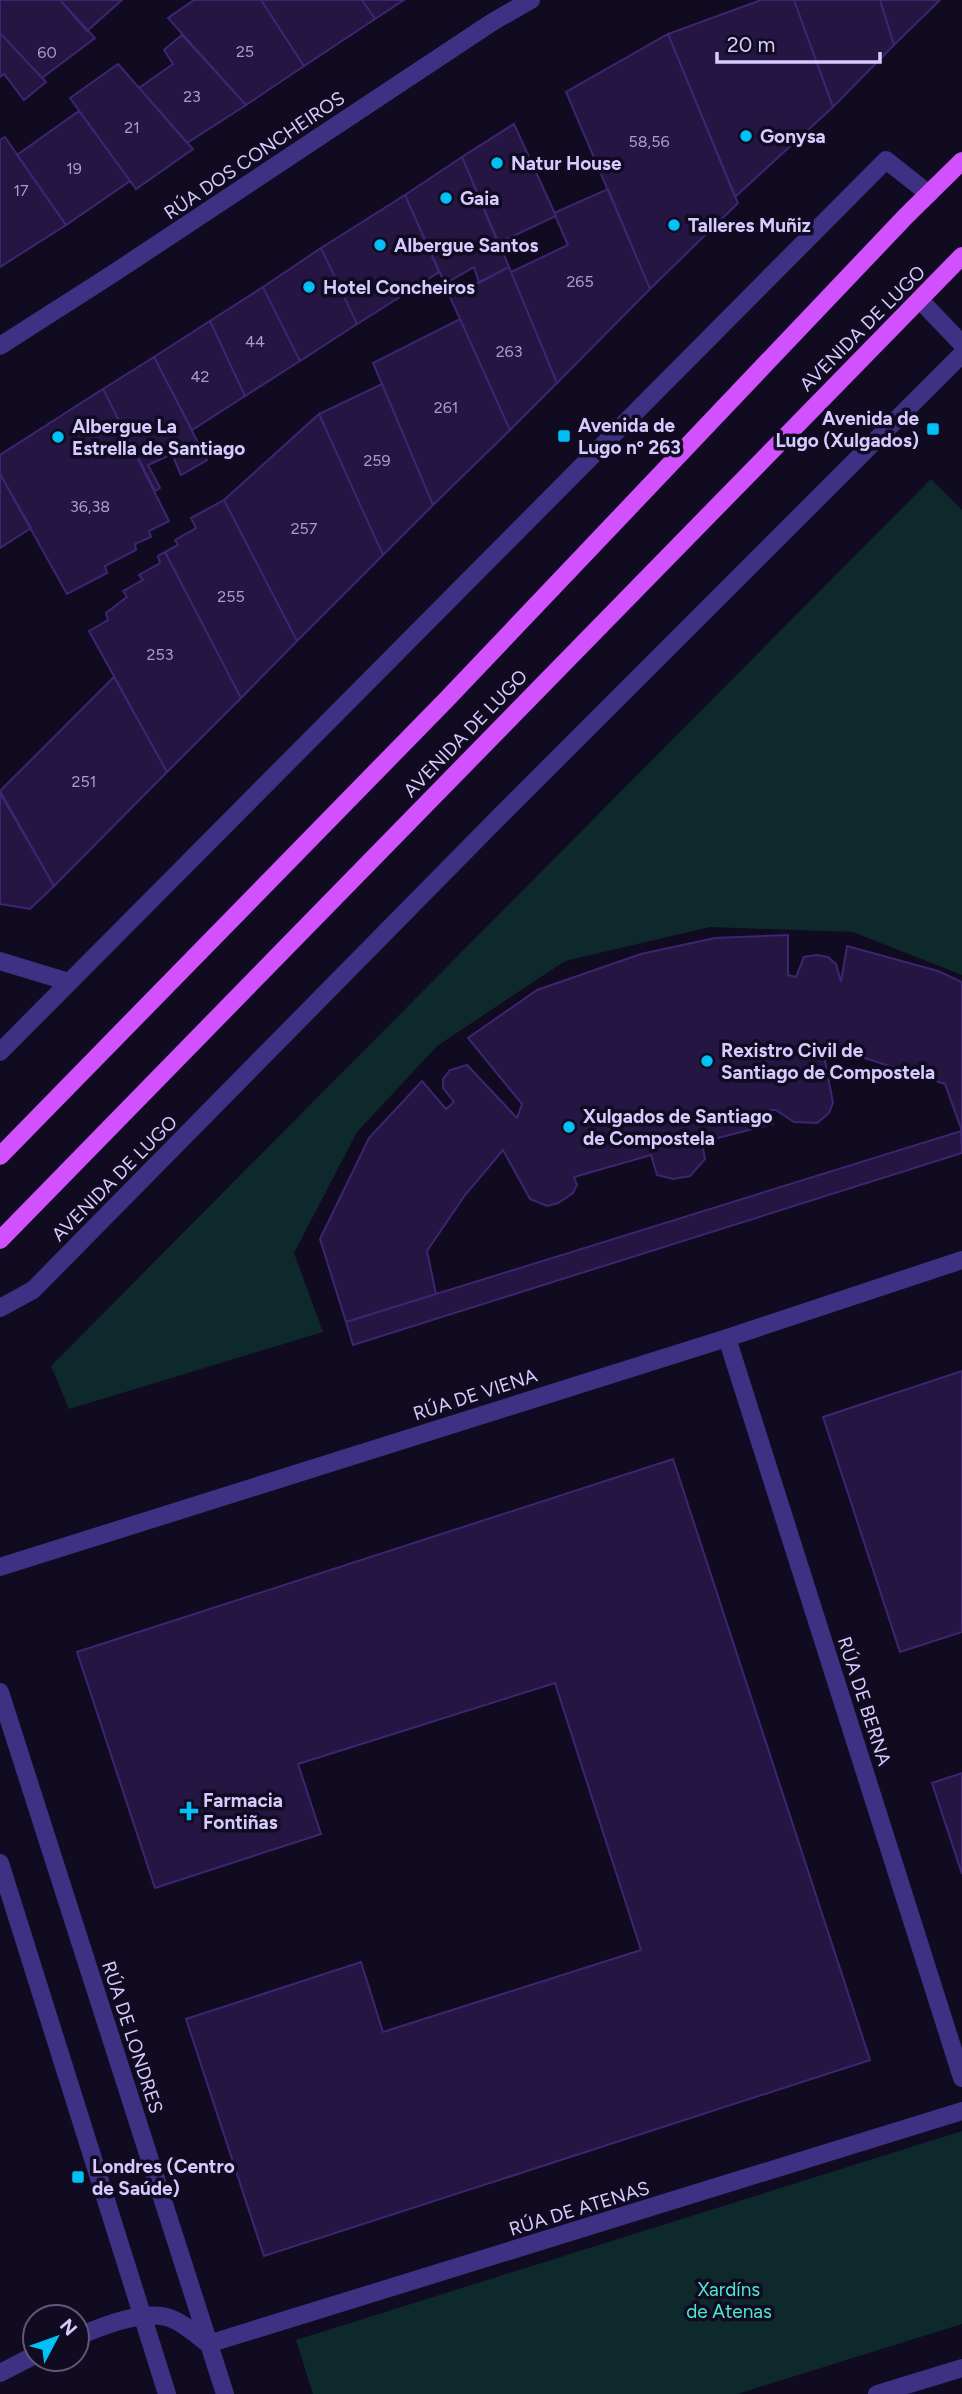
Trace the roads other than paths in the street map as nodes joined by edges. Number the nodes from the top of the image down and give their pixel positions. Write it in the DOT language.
graph roads {
  1 [pos="531,0"];
  2 [pos="962,162"];
  3 [pos="929,194"];
  4 [pos="962,256"];
  5 [pos="920,300"];
  6 [pos="962,344"];
  7 [pos="0,346"];
  8 [pos="962,354"];
  9 [pos="0,961"];
  10 [pos="69,982"];
  11 [pos="0,1052"];
  12 [pos="0,1156"];
  13 [pos="0,1240"];
  14 [pos="962,1260"];
  15 [pos="0,1308"];
  16 [pos="727,1338"];
  17 [pos="0,1567"];
  18 [pos="0,1692"];
  19 [pos="0,1863"];
  20 [pos="962,2078"];
  21 [pos="962,2111"];
  22 [pos="143,2316"];
  23 [pos="91,2333"];
  24 [pos="208,2344"];
  25 [pos="21,2362"];
  26 [pos="962,2368"];
  27 [pos="0,2373"];
  28 [pos="167,2394"];
  29 [pos="225,2394"];
  30 [pos="877,2394"];
  1 -- 7 [label="street, RÚA DOS CONCHEIROS"];
  2 -- 3 [label="main road, AVENIDA DE LUGO"];
  3 -- 10 [label="street"];
  3 -- 12 [label="main road, AVENIDA DE LUGO"];
  4 -- 5 [label="main road, AVENIDA DE LUGO"];
  5 -- 6 [label="street"];
  5 -- 13 [label="main road, AVENIDA DE LUGO"];
  8 -- 15 [label="street, AVENIDA DE LUGO"];
  9 -- 10 [label="street"];
  10 -- 11 [label="street"];
  14 -- 16 [label="street, RÚA DE VIENA"];
  16 -- 17 [label="street, RÚA DE VIENA"];
  16 -- 20 [label="street, RÚA DE BERNA"];
  18 -- 24 [label="street, RÚA DE LONDRES"];
  19 -- 22 [label="street"];
  21 -- 24 [label="street, RÚA DE ATENAS"];
  22 -- 23 [label="street"];
  22 -- 24 [label="street"];
  22 -- 28 [label="street"];
  24 -- 29 [label="street, RÚA DE LONDRES"];
  25 -- 27 [label="street"];
  26 -- 30 [label="street"];
}
